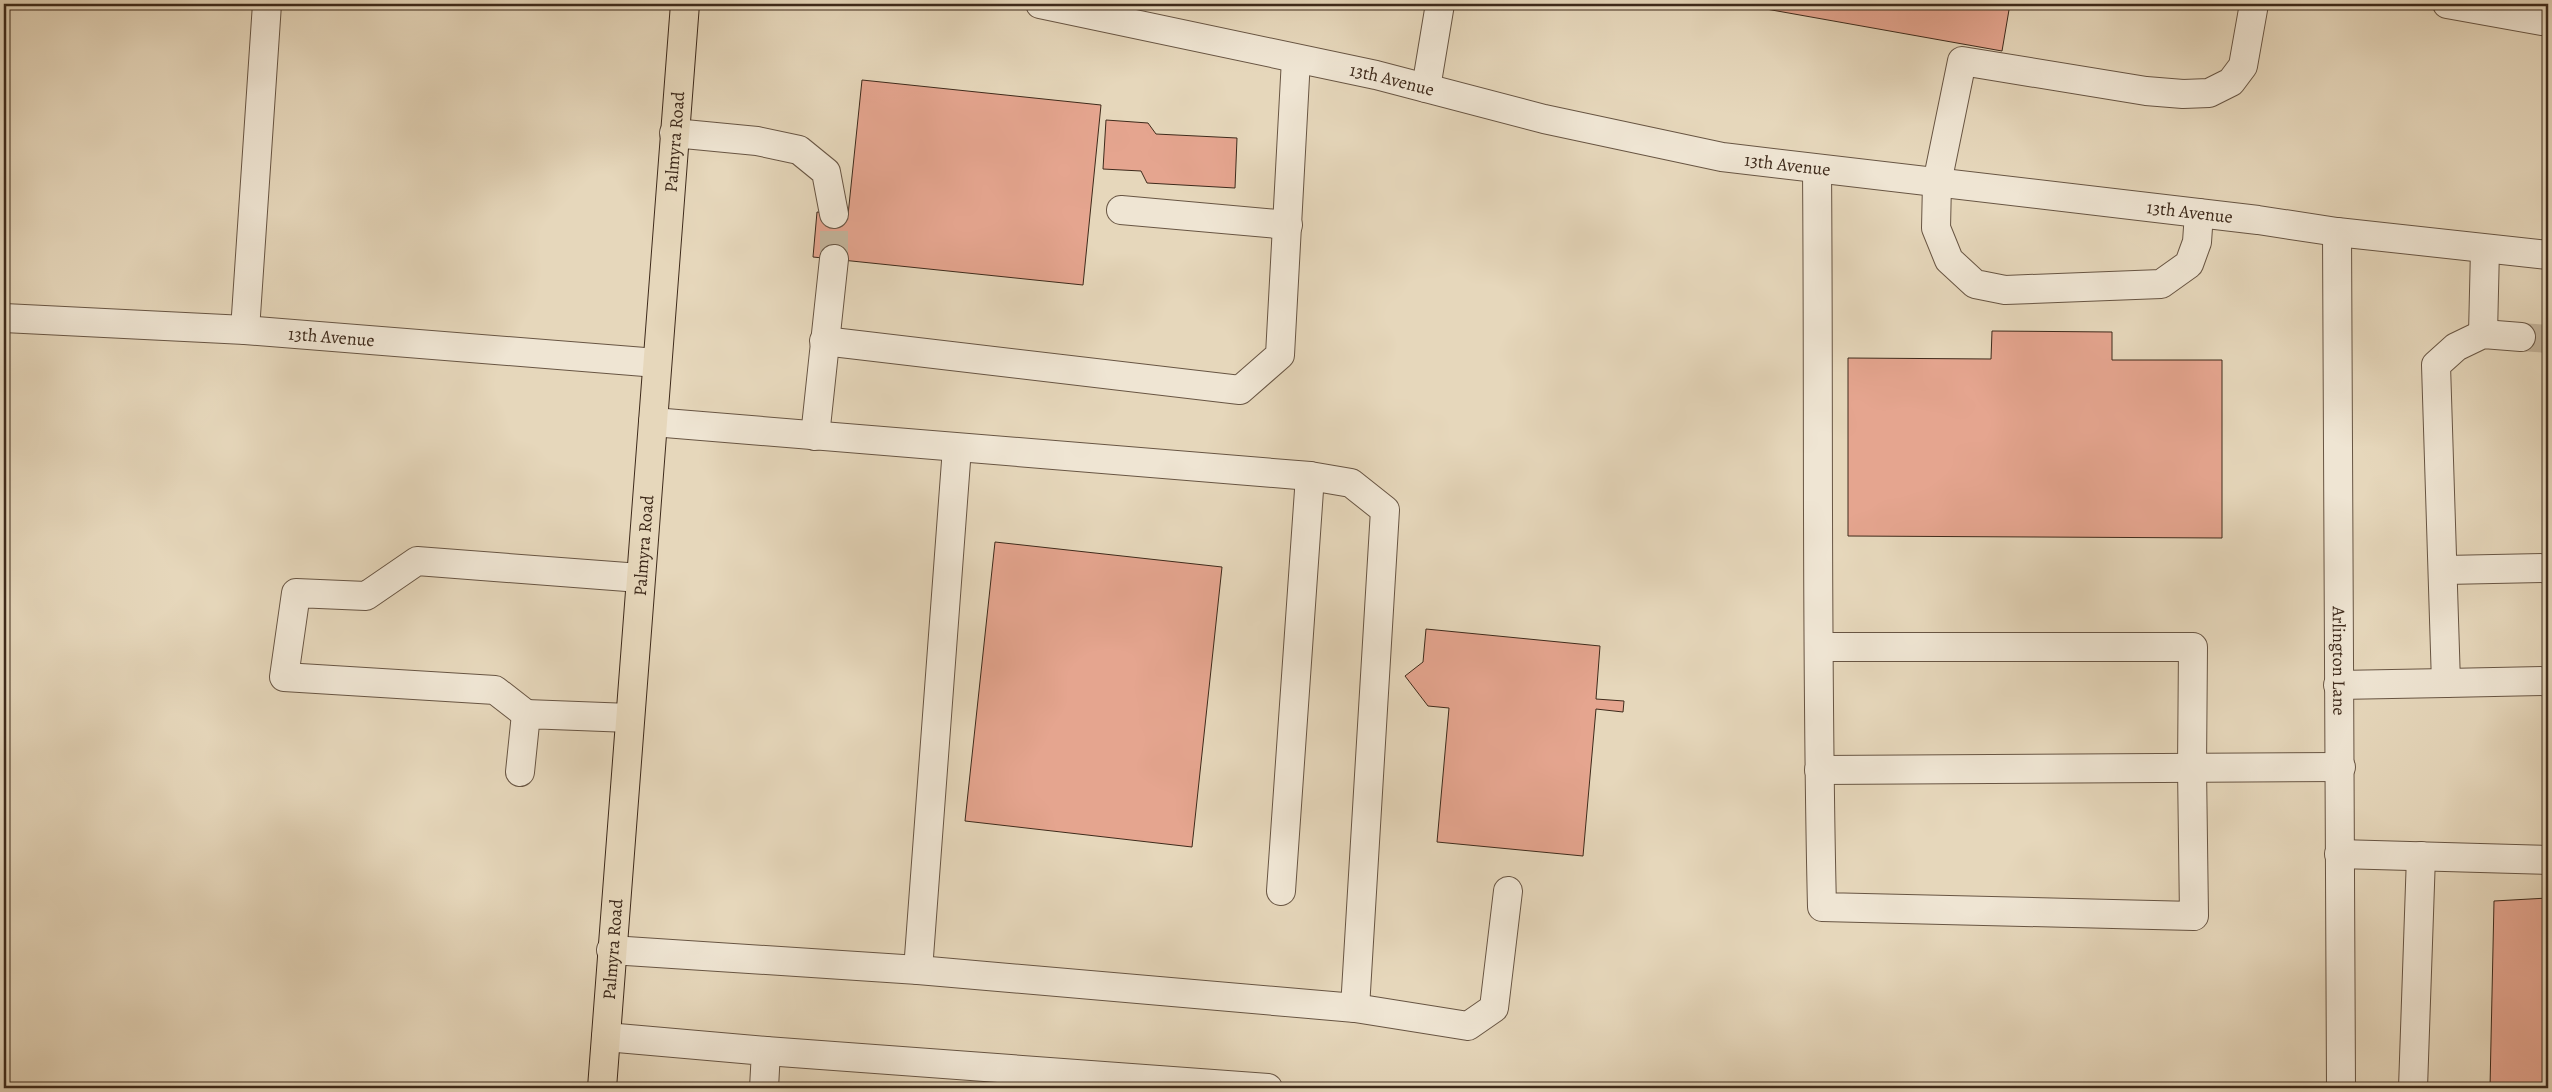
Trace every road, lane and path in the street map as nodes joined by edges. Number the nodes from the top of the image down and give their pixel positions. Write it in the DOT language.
graph roads {
  1 [pos="268,4"];
  2 [pos="685,4"];
  3 [pos="1040,4"];
  4 [pos="1440,4"];
  5 [pos="2254,4"];
  6 [pos="2447,4"];
  7 [pos="2548,22"];
  8 [pos="1296,59"];
  9 [pos="1426,88"];
  10 [pos="674,133"];
  11 [pos="1817,168"];
  12 [pos="1937,183"];
  13 [pos="1121,210"];
  14 [pos="2199,213"];
  15 [pos="834,214"];
  16 [pos="1288,226"];
  17 [pos="2337,232"];
  18 [pos="2484,249"];
  19 [pos="2548,255"];
  20 [pos="834,259"];
  21 [pos="4,318"];
  22 [pos="245,330"];
  23 [pos="2483,334"];
  24 [pos="2521,336"];
  25 [pos="824,341"];
  26 [pos="657,363"];
  27 [pos="652,422"];
  28 [pos="815,436"];
  29 [pos="957,448"];
  30 [pos="1310,476"];
  31 [pos="2548,568"];
  32 [pos="2445,570"];
  33 [pos="640,578"];
  34 [pos="1820,647"];
  35 [pos="2548,681"];
  36 [pos="2446,683"];
  37 [pos="2338,685"];
  38 [pos="526,714"];
  39 [pos="630,718"];
  40 [pos="2341,767"];
  41 [pos="2192,768"];
  42 [pos="1819,770"];
  43 [pos="520,772"];
  44 [pos="2339,854"];
  45 [pos="2422,856"];
  46 [pos="2548,860"];
  47 [pos="1281,891"];
  48 [pos="1508,891"];
  49 [pos="611,950"];
  50 [pos="918,970"];
  51 [pos="1355,1008"];
  52 [pos="606,1037"];
  53 [pos="766,1051"];
  54 [pos="602,1088"];
  55 [pos="764,1088"];
  56 [pos="1268,1088"];
  57 [pos="2341,1088"];
  58 [pos="2413,1088"];
  1 -- 22 [label="street"];
  2 -- 10 [label="main road, Palmyra Road"];
  3 -- 8 [label="street, 13th Avenue"];
  4 -- 9 [label="street"];
  5 -- 12 [label="street"];
  6 -- 7 [label="street"];
  8 -- 9 [label="street, 13th Avenue"];
  8 -- 16 [label="street"];
  9 -- 11 [label="street, 13th Avenue"];
  10 -- 15 [label="street"];
  10 -- 26 [label="main road, Palmyra Road"];
  11 -- 12 [label="street, 13th Avenue"];
  11 -- 34 [label="street"];
  12 -- 14 [label="street, 13th Avenue"];
  12 -- 14 [label="street"];
  13 -- 16 [label="street"];
  14 -- 17 [label="street, 13th Avenue"];
  16 -- 25 [label="street"];
  17 -- 18 [label="street, 13th Avenue"];
  17 -- 37 [label="street, Arlington Lane"];
  18 -- 19 [label="street, 13th Avenue"];
  18 -- 23 [label="street"];
  20 -- 25 [label="street"];
  21 -- 22 [label="street, 13th Avenue"];
  22 -- 26 [label="street, 13th Avenue"];
  23 -- 24 [label="street"];
  23 -- 32 [label="street"];
  25 -- 28 [label="street"];
  26 -- 27 [label="main road, Palmyra Road"];
  27 -- 28 [label="street"];
  27 -- 33 [label="main road, Palmyra Road"];
  28 -- 29 [label="street"];
  29 -- 30 [label="street"];
  29 -- 50 [label="street"];
  30 -- 47 [label="street"];
  30 -- 51 [label="street"];
  31 -- 32 [label="street"];
  32 -- 36 [label="street"];
  33 -- 38 [label="street"];
  33 -- 39 [label="main road, Palmyra Road"];
  34 -- 41 [label="street"];
  34 -- 42 [label="street"];
  35 -- 36 [label="street"];
  36 -- 37 [label="street"];
  37 -- 40 [label="street, Arlington Lane"];
  38 -- 39 [label="street"];
  38 -- 43 [label="street"];
  39 -- 49 [label="main road, Palmyra Road"];
  40 -- 41 [label="street"];
  40 -- 44 [label="street, Arlington Lane"];
  41 -- 42 [label="street"];
  41 -- 42 [label="street"];
  44 -- 45 [label="street"];
  44 -- 57 [label="street, Arlington Lane"];
  45 -- 46 [label="street"];
  45 -- 58 [label="street"];
  48 -- 51 [label="street"];
  49 -- 50 [label="street"];
  49 -- 52 [label="main road, Palmyra Road"];
  50 -- 51 [label="street"];
  52 -- 53 [label="street"];
  52 -- 54 [label="main road, Palmyra Road"];
  53 -- 55 [label="street"];
  53 -- 56 [label="street"];
}
